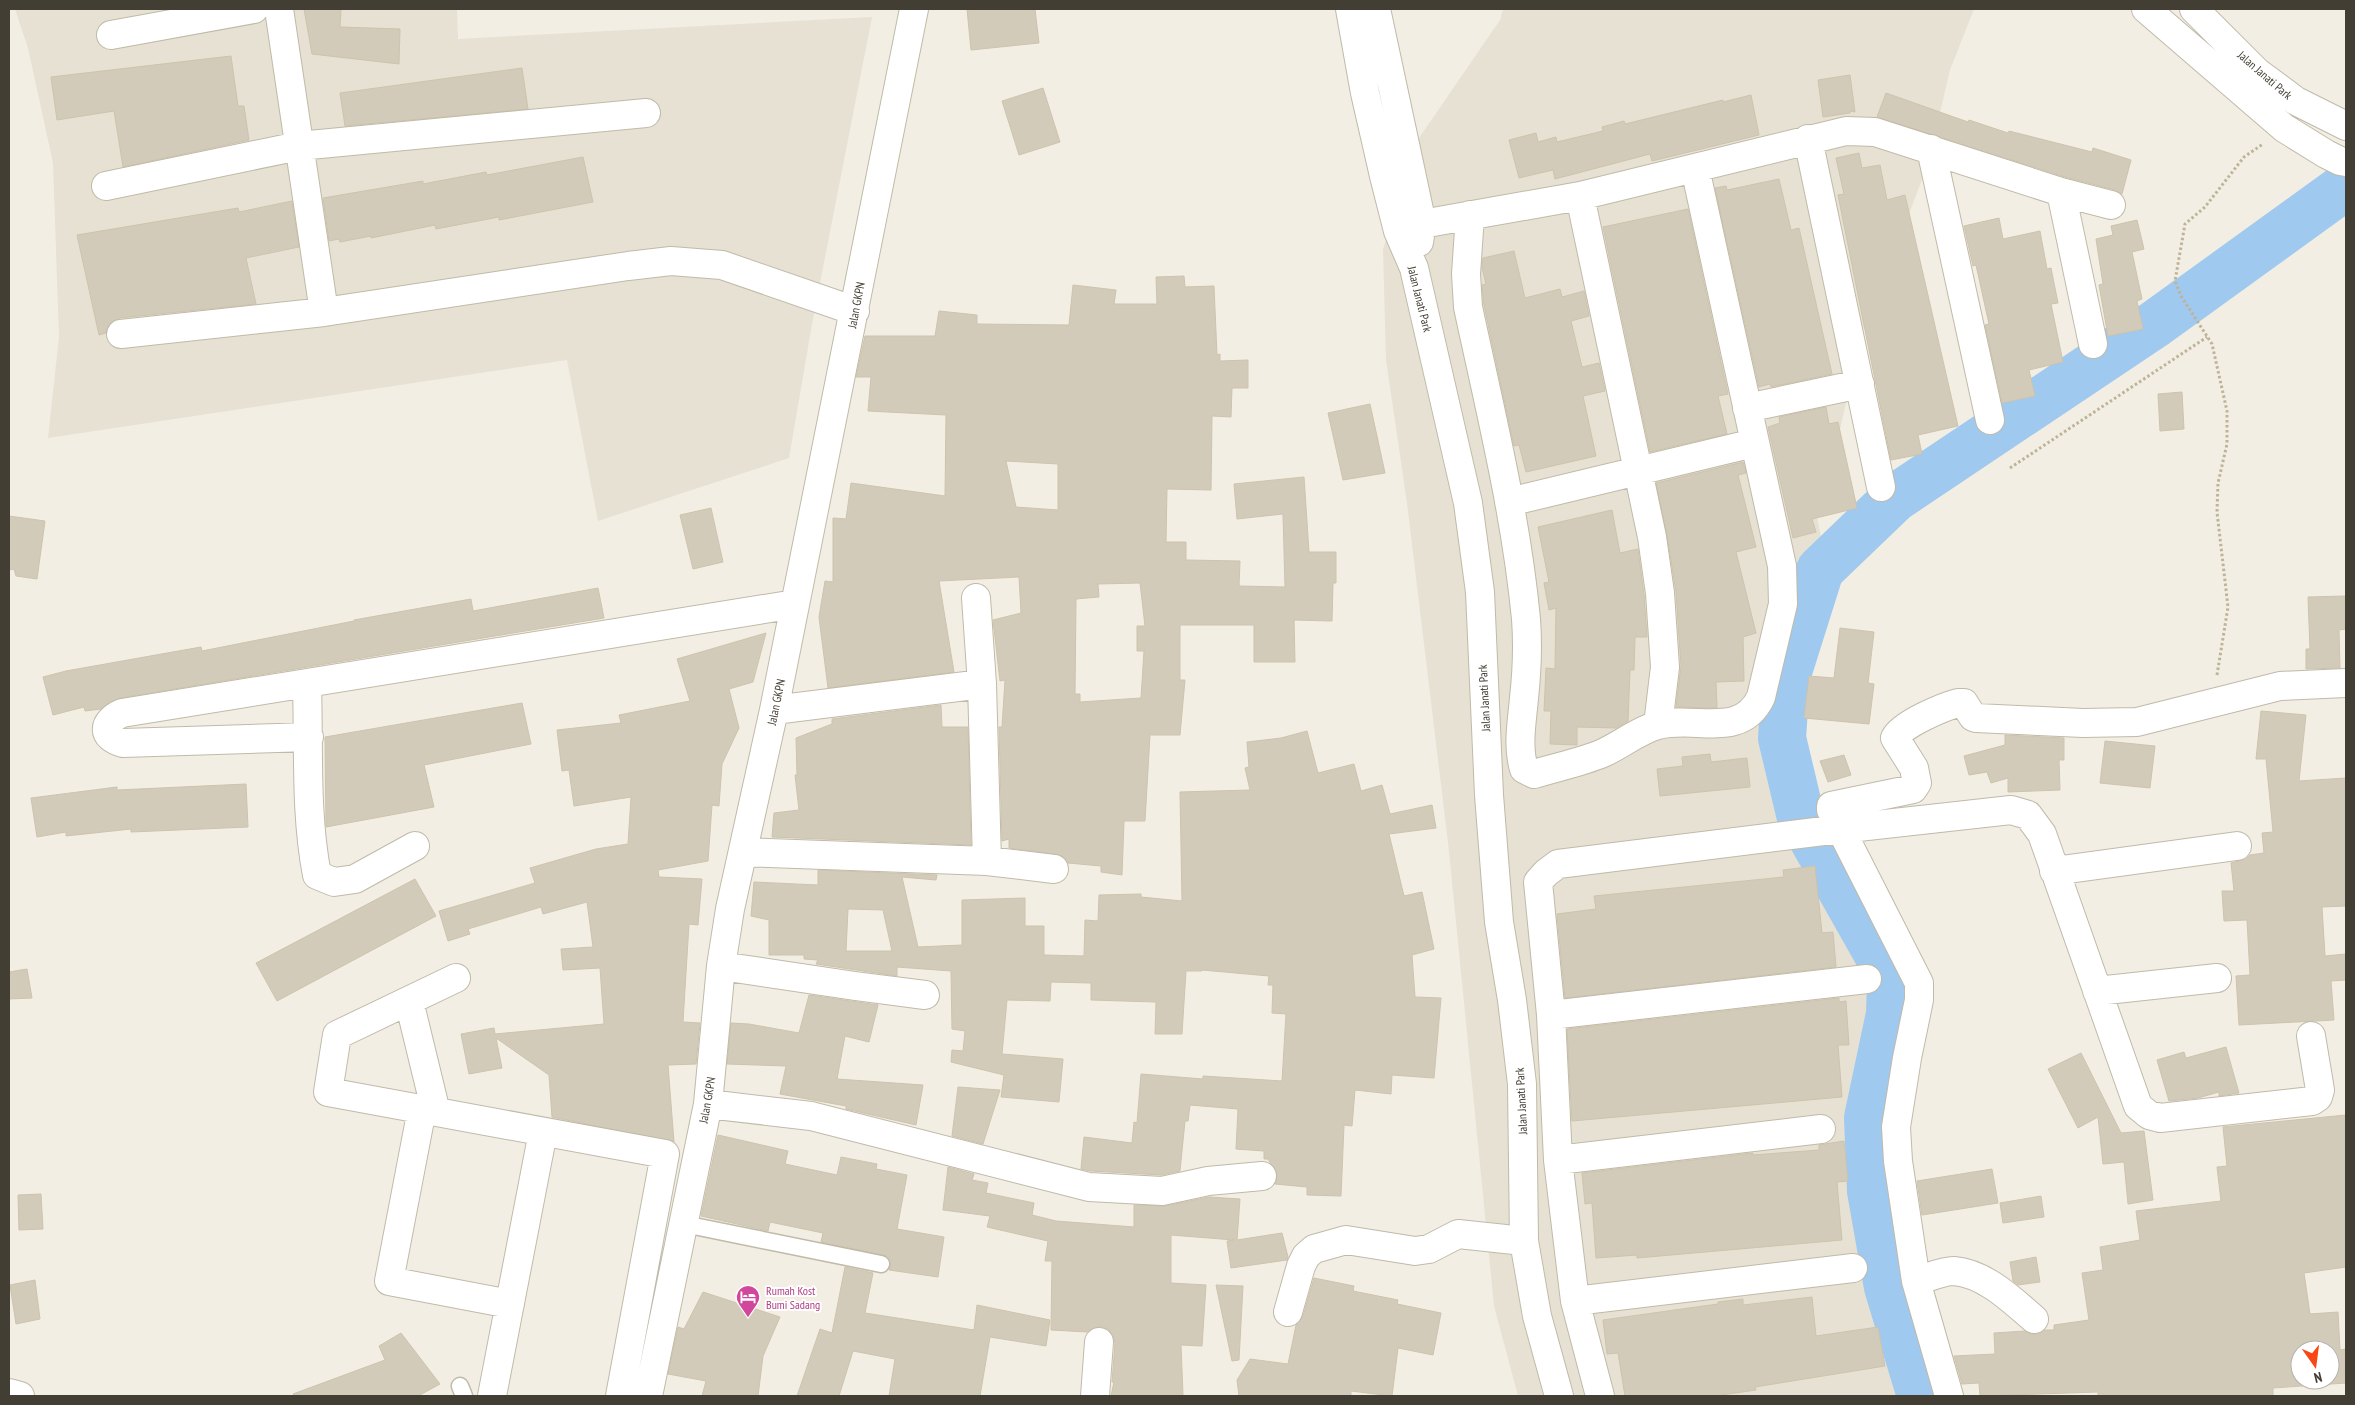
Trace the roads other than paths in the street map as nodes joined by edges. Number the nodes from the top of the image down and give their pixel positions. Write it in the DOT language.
graph roads {
  1 [pos="254,9"];
  2 [pos="279,9"];
  3 [pos="914,9"];
  4 [pos="1350,9"];
  5 [pos="1376,9"];
  6 [pos="2146,9"];
  7 [pos="2194,9"];
  8 [pos="111,35"];
  9 [pos="646,113"];
  10 [pos="2346,126"];
  11 [pos="1808,139"];
  12 [pos="299,146"];
  13 [pos="1931,149"];
  14 [pos="2346,162"];
  15 [pos="1695,168"];
  16 [pos="106,186"];
  17 [pos="2061,192"];
  18 [pos="1580,196"];
  19 [pos="2111,205"];
  20 [pos="1470,215"];
  21 [pos="1410,227"];
  22 [pos="855,311"];
  23 [pos="324,312"];
  24 [pos="121,334"];
  25 [pos="2093,344"];
  26 [pos="1860,384"];
  27 [pos="1748,408"];
  28 [pos="1990,420"];
  29 [pos="1754,443"];
  30 [pos="1639,472"];
  31 [pos="1881,487"];
  32 [pos="1509,502"];
  33 [pos="976,598"];
  34 [pos="795,604"];
  35 [pos="2346,683"];
  36 [pos="982,684"];
  37 [pos="307,685"];
  38 [pos="774,710"];
  39 [pos="1658,725"];
  40 [pos="309,737"];
  41 [pos="1835,829"];
  42 [pos="415,846"];
  43 [pos="2237,846"];
  44 [pos="743,852"];
  45 [pos="987,861"];
  46 [pos="1054,869"];
  47 [pos="2054,871"];
  48 [pos="721,966"];
  49 [pos="456,978"];
  50 [pos="2217,978"];
  51 [pos="1868,979"];
  52 [pos="2097,991"];
  53 [pos="925,995"];
  54 [pos="409,1001"];
  55 [pos="1551,1015"];
  56 [pos="2312,1036"];
  57 [pos="708,1104"];
  58 [pos="429,1111"];
  59 [pos="1821,1129"];
  60 [pos="543,1132"];
  61 [pos="1558,1160"];
  62 [pos="1262,1176"];
  63 [pos="684,1224"];
  64 [pos="1524,1241"];
  65 [pos="881,1264"];
  66 [pos="1852,1268"];
  67 [pos="1916,1282"];
  68 [pos="1575,1301"];
  69 [pos="510,1304"];
  70 [pos="1288,1312"];
  71 [pos="2034,1319"];
  72 [pos="1099,1342"];
  73 [pos="9,1393"];
  74 [pos="20,1396"];
  75 [pos="492,1396"];
  76 [pos="620,1396"];
  77 [pos="648,1396"];
  78 [pos="1095,1396"];
  79 [pos="1559,1396"];
  80 [pos="1600,1396"];
  81 [pos="1949,1396"];
  1 -- 8 [label="street"];
  2 -- 12 [label="street"];
  3 -- 22 [label="street, Jalan GKPN"];
  4 -- 21 [label="street, Jalan Janati Park"];
  5 -- 21 [label="street"];
  6 -- 14 [label="street"];
  7 -- 10 [label="street, Jalan Janati Park"];
  9 -- 12 [label="street"];
  11 -- 13 [label="street"];
  11 -- 15 [label="street"];
  11 -- 26 [label="street"];
  12 -- 16 [label="street"];
  12 -- 23 [label="street"];
  13 -- 17 [label="street"];
  13 -- 28 [label="street"];
  15 -- 18 [label="street"];
  15 -- 27 [label="street"];
  17 -- 19 [label="street"];
  17 -- 25 [label="street"];
  18 -- 20 [label="street"];
  18 -- 30 [label="street"];
  20 -- 21 [label="street"];
  20 -- 32 [label="street"];
  21 -- 64 [label="street, Jalan Janati Park"];
  22 -- 23 [label="street"];
  22 -- 34 [label="street, Jalan GKPN"];
  23 -- 24 [label="street"];
  26 -- 27 [label="street"];
  26 -- 31 [label="street"];
  27 -- 29 [label="street"];
  29 -- 30 [label="street"];
  29 -- 39 [label="street"];
  30 -- 32 [label="street"];
  30 -- 39 [label="street"];
  32 -- 39 [label="street"];
  33 -- 36 [label="street"];
  34 -- 37 [label="street"];
  34 -- 38 [label="street, Jalan GKPN"];
  35 -- 41 [label="street"];
  36 -- 38 [label="street"];
  36 -- 45 [label="street"];
  37 -- 40 [label="street"];
  37 -- 40 [label="street"];
  38 -- 44 [label="street, Jalan GKPN"];
  40 -- 42 [label="street"];
  41 -- 47 [label="street"];
  41 -- 55 [label="street"];
  41 -- 67 [label="street"];
  43 -- 47 [label="street"];
  44 -- 45 [label="street"];
  44 -- 48 [label="street, Jalan GKPN"];
  45 -- 46 [label="street"];
  47 -- 52 [label="street"];
  48 -- 53 [label="street"];
  48 -- 57 [label="street, Jalan GKPN"];
  49 -- 54 [label="street"];
  50 -- 52 [label="street"];
  51 -- 55 [label="street"];
  52 -- 56 [label="street"];
  54 -- 58 [label="street"];
  54 -- 58 [label="street"];
  55 -- 61 [label="street"];
  57 -- 62 [label="street"];
  57 -- 63 [label="street, Jalan GKPN"];
  58 -- 60 [label="street"];
  58 -- 69 [label="street"];
  59 -- 61 [label="street"];
  60 -- 69 [label="street"];
  60 -- 76 [label="street"];
  61 -- 68 [label="street"];
  63 -- 65 [label="lane"];
  63 -- 77 [label="street, Jalan GKPN"];
  64 -- 70 [label="street"];
  64 -- 79 [label="street, Jalan Janati Park"];
  66 -- 68 [label="street"];
  67 -- 71 [label="street"];
  67 -- 81 [label="street"];
  68 -- 80 [label="street"];
  69 -- 75 [label="street"];
  72 -- 78 [label="street"];
  73 -- 74 [label="street"];
}
